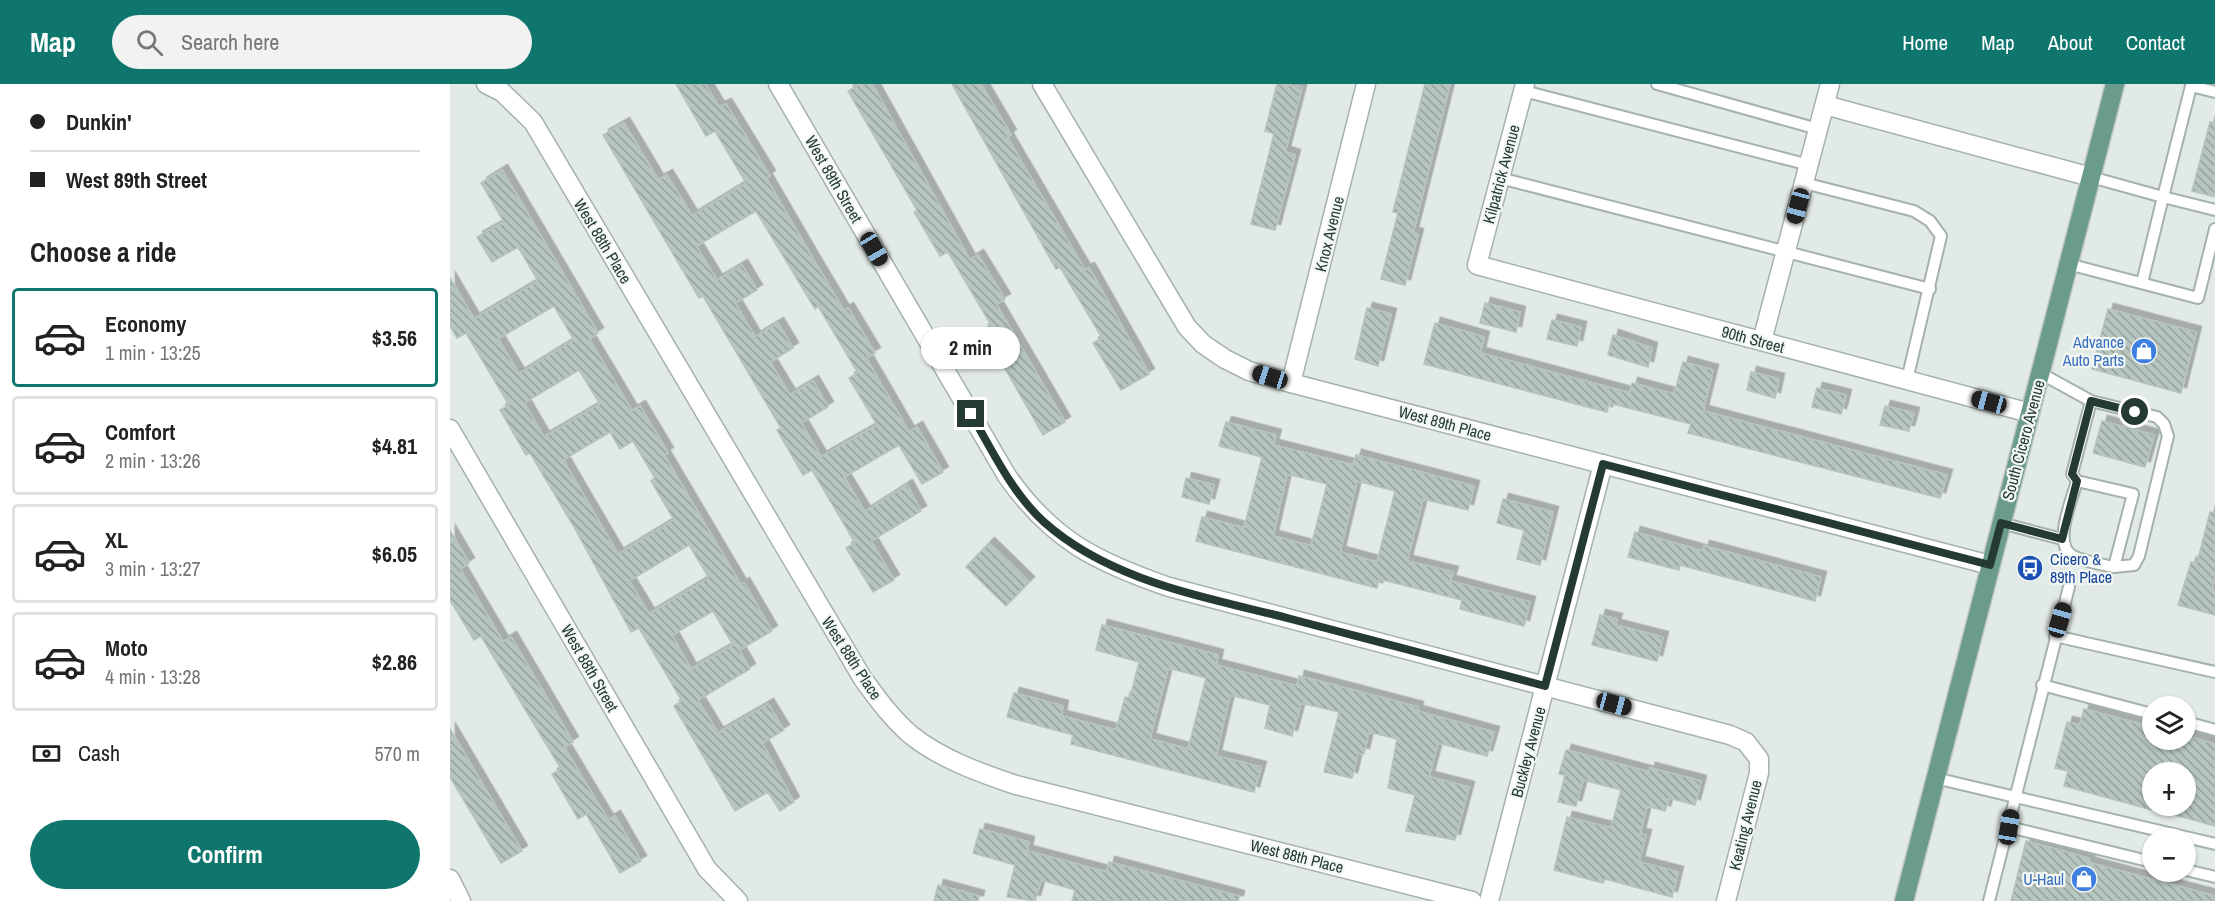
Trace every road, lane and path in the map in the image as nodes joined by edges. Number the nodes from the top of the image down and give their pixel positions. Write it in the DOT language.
graph roads {
  1 [pos="486,84"];
  2 [pos="778,84"];
  3 [pos="1042,84"];
  4 [pos="1366,84"];
  5 [pos="1657,84"];
  6 [pos="1830,84"];
  7 [pos="2115,84"];
  8 [pos="1524,87"];
  9 [pos="2215,92"];
  10 [pos="1825,105"];
  11 [pos="1818,129"];
  12 [pos="1809,165"];
  13 [pos="2091,177"];
  14 [pos="1500,178"];
  15 [pos="1804,183"];
  16 [pos="2163,197"];
  17 [pos="2215,210"];
  18 [pos="2215,229"];
  19 [pos="1786,252"];
  20 [pos="2068,264"];
  21 [pos="1477,265"];
  22 [pos="2142,283"];
  23 [pos="1930,289"];
  24 [pos="1762,341"];
  25 [pos="2040,373"];
  26 [pos="1907,380"];
  27 [pos="1291,383"];
  28 [pos="2091,401"];
  29 [pos="2030,413"];
  30 [pos="450,429"];
  31 [pos="1603,464"];
  32 [pos="2077,481"];
  33 [pos="2001,523"];
  34 [pos="2062,539"];
  35 [pos="1990,565"];
  36 [pos="2114,567"];
  37 [pos="2069,587"];
  38 [pos="2055,636"];
  39 [pos="2215,672"];
  40 [pos="2042,685"];
  41 [pos="1545,686"];
  42 [pos="2142,711"];
  43 [pos="2196,725"];
  44 [pos="2215,730"];
  45 [pos="1755,749"];
  46 [pos="1935,778"];
  47 [pos="2014,795"];
  48 [pos="2009,827"];
  49 [pos="2215,844"];
  50 [pos="2142,860"];
  51 [pos="707,869"];
  52 [pos="2196,872"];
  53 [pos="2215,877"];
  54 [pos="450,879"];
  55 [pos="1909,900"];
  56 [pos="461,901"];
  57 [pos="718,901"];
  58 [pos="738,901"];
  59 [pos="1472,901"];
  60 [pos="1489,901"];
  61 [pos="1726,901"];
  62 [pos="1989,901"];
  1 -- 59 [label="street, West 88th Place"];
  2 -- 41 [label="street, West 89th Street"];
  3 -- 27 [label="street, West 89th Place"];
  4 -- 27 [label="street, Knox Avenue"];
  5 -- 11 [label="lane"];
  6 -- 10 [label="street"];
  7 -- 13 [label="main road, South Cicero Avenue"];
  8 -- 12 [label="lane"];
  8 -- 14 [label="street, Kilpatrick Avenue"];
  9 -- 16 [label="lane"];
  10 -- 11 [label="street"];
  10 -- 13 [label="street"];
  11 -- 12 [label="street"];
  12 -- 15 [label="street"];
  13 -- 16 [label="lane"];
  13 -- 20 [label="main road, South Cicero Avenue"];
  14 -- 19 [label="lane"];
  14 -- 21 [label="street, Kilpatrick Avenue"];
  15 -- 19 [label="street"];
  15 -- 23 [label="lane"];
  16 -- 17 [label="lane"];
  16 -- 22 [label="lane"];
  18 -- 22 [label="lane"];
  19 -- 23 [label="lane"];
  19 -- 24 [label="street"];
  20 -- 22 [label="lane"];
  20 -- 25 [label="main road, South Cicero Avenue"];
  21 -- 24 [label="street, 90th Street"];
  23 -- 26 [label="lane"];
  24 -- 26 [label="street, 90th Street"];
  25 -- 28 [label="lane"];
  25 -- 29 [label="main road, South Cicero Avenue"];
  26 -- 29 [label="street, 90th Street"];
  27 -- 31 [label="street, West 89th Place"];
  28 -- 32 [label="lane"];
  28 -- 36 [label="lane"];
  29 -- 33 [label="main road, South Cicero Avenue"];
  30 -- 51 [label="street, West 88th Street"];
  31 -- 35 [label="street, West 89th Place"];
  31 -- 41 [label="street, Buckley Avenue"];
  32 -- 34 [label="lane"];
  32 -- 36 [label="lane"];
  33 -- 34 [label="lane"];
  33 -- 35 [label="main road, South Cicero Avenue"];
  34 -- 36 [label="lane"];
  35 -- 46 [label="main road, South Cicero Avenue"];
  37 -- 38 [label="lane"];
  38 -- 39 [label="lane"];
  38 -- 40 [label="lane"];
  40 -- 42 [label="lane"];
  40 -- 47 [label="lane"];
  41 -- 45 [label="street, West 89th Street"];
  41 -- 60 [label="street, Buckley Avenue"];
  43 -- 44 [label="lane"];
  45 -- 61 [label="street, Keating Avenue"];
  46 -- 47 [label="lane"];
  46 -- 55 [label="main road, South Cicero Avenue"];
  47 -- 48 [label="lane"];
  47 -- 49 [label="lane"];
  48 -- 50 [label="lane"];
  48 -- 62 [label="lane"];
  51 -- 57 [label="street"];
  51 -- 58 [label="street, West 88th Street"];
  52 -- 53 [label="lane"];
  54 -- 56 [label="street"];
}
